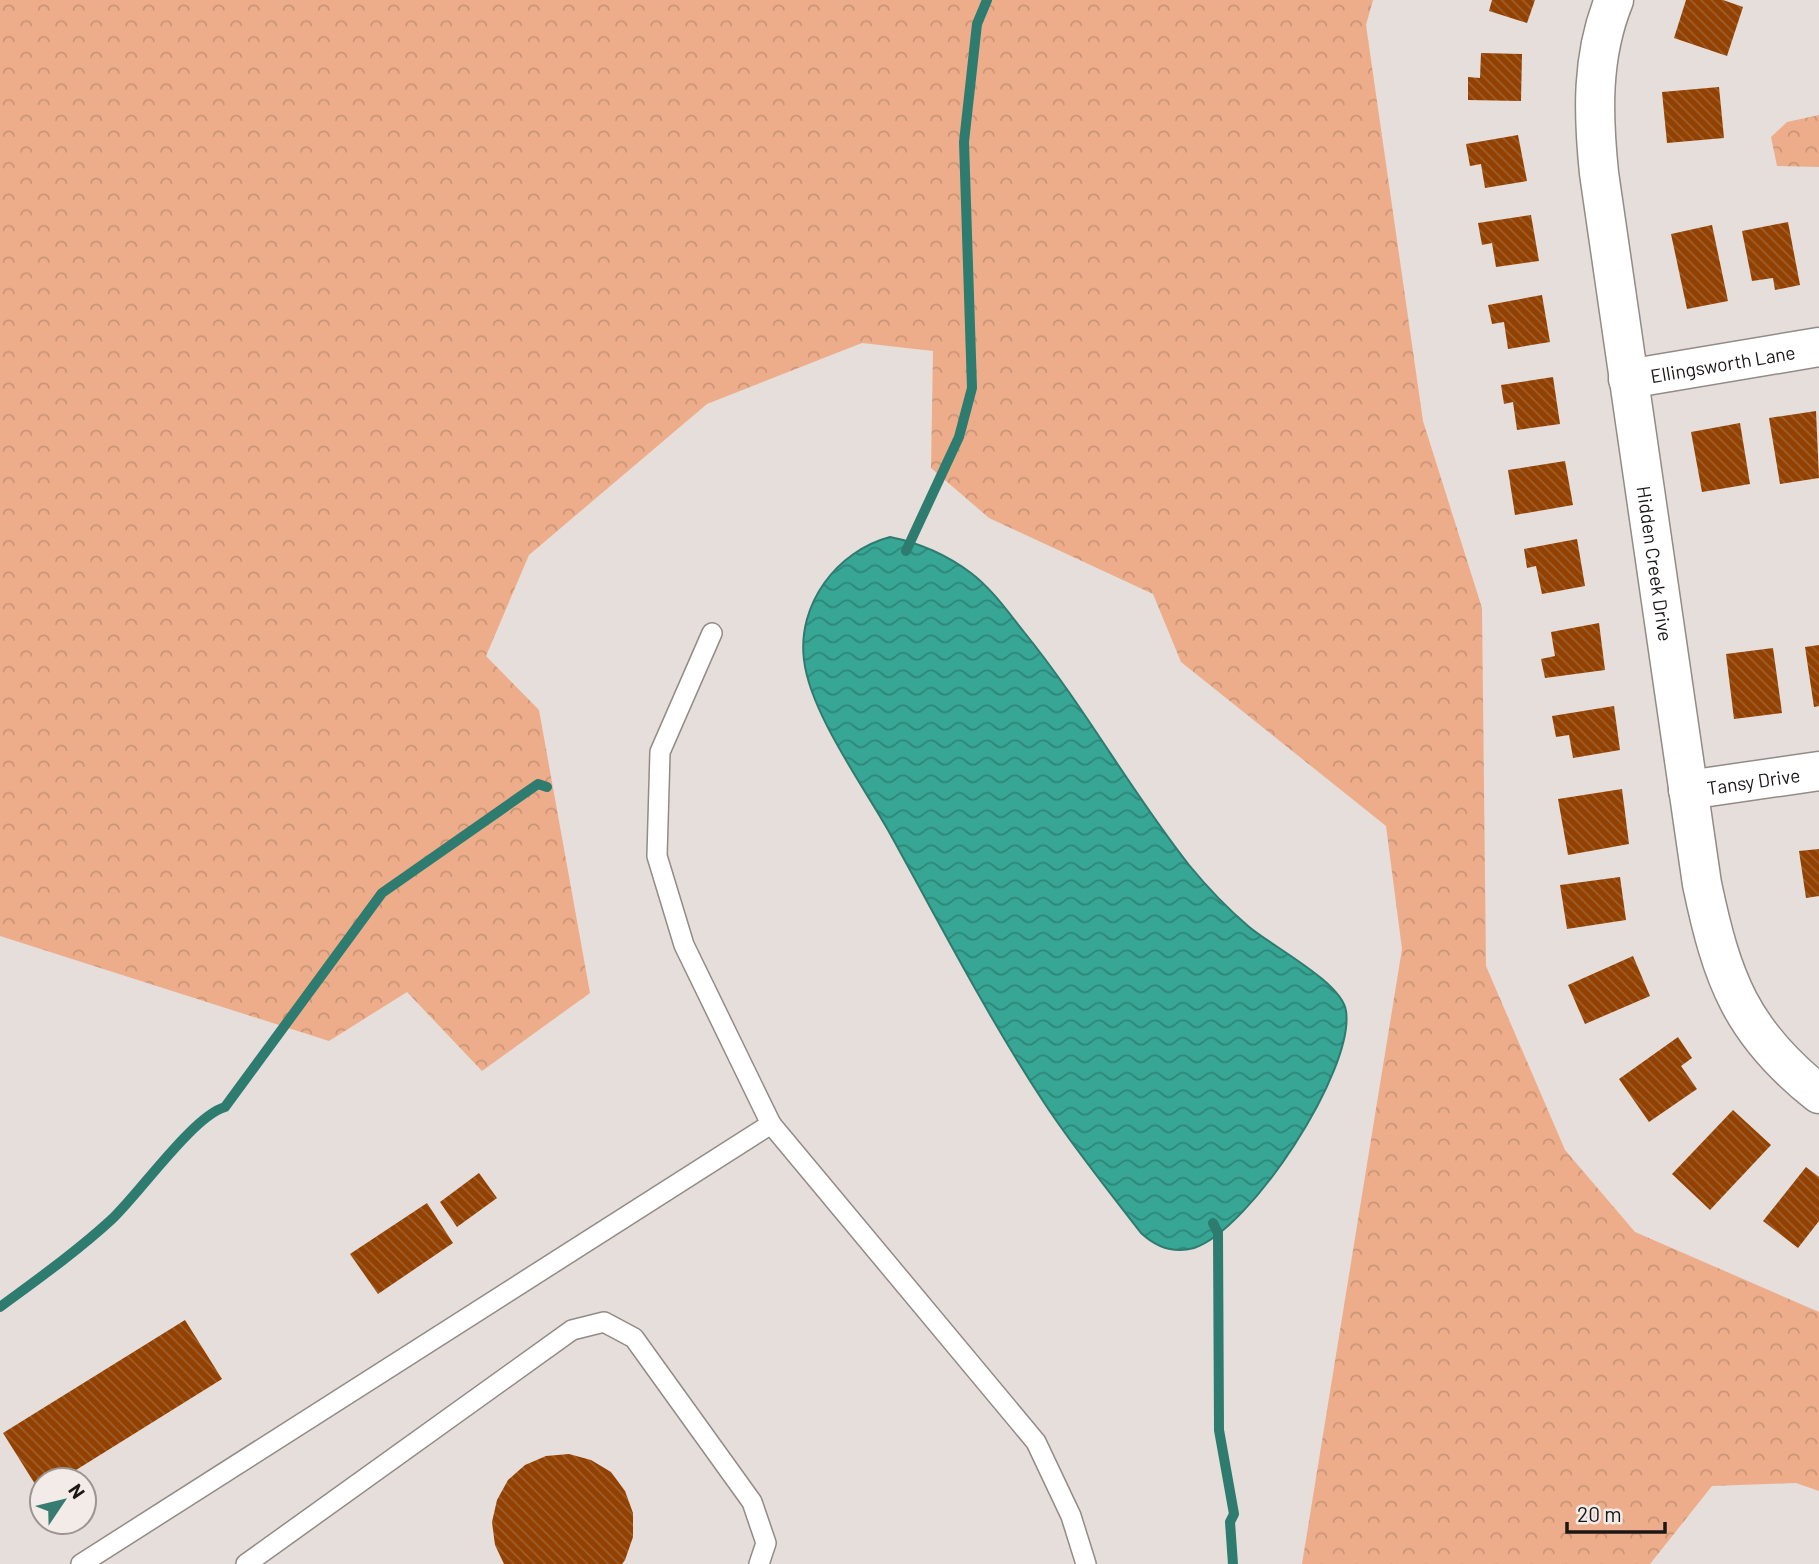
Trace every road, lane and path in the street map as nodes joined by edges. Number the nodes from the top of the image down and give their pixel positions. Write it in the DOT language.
graph roads {
  1 [pos="1614,0"];
  2 [pos="1819,347"];
  3 [pos="1628,379"];
  4 [pos="712,633"];
  5 [pos="1819,771"];
  6 [pos="1688,790"];
  7 [pos="1819,1094"];
  8 [pos="771,1124"];
  9 [pos="81,1564"];
  10 [pos="246,1564"];
  11 [pos="759,1564"];
  12 [pos="1086,1564"];
  1 -- 3 [label="street, Hidden Creek Drive"];
  2 -- 3 [label="street, Ellingsworth Lane"];
  3 -- 6 [label="street, Hidden Creek Drive"];
  4 -- 8 [label="lane"];
  5 -- 6 [label="street, Tansy Drive"];
  6 -- 7 [label="street, Hidden Creek Drive"];
  8 -- 9 [label="lane"];
  8 -- 12 [label="lane"];
  10 -- 11 [label="lane"];
}
